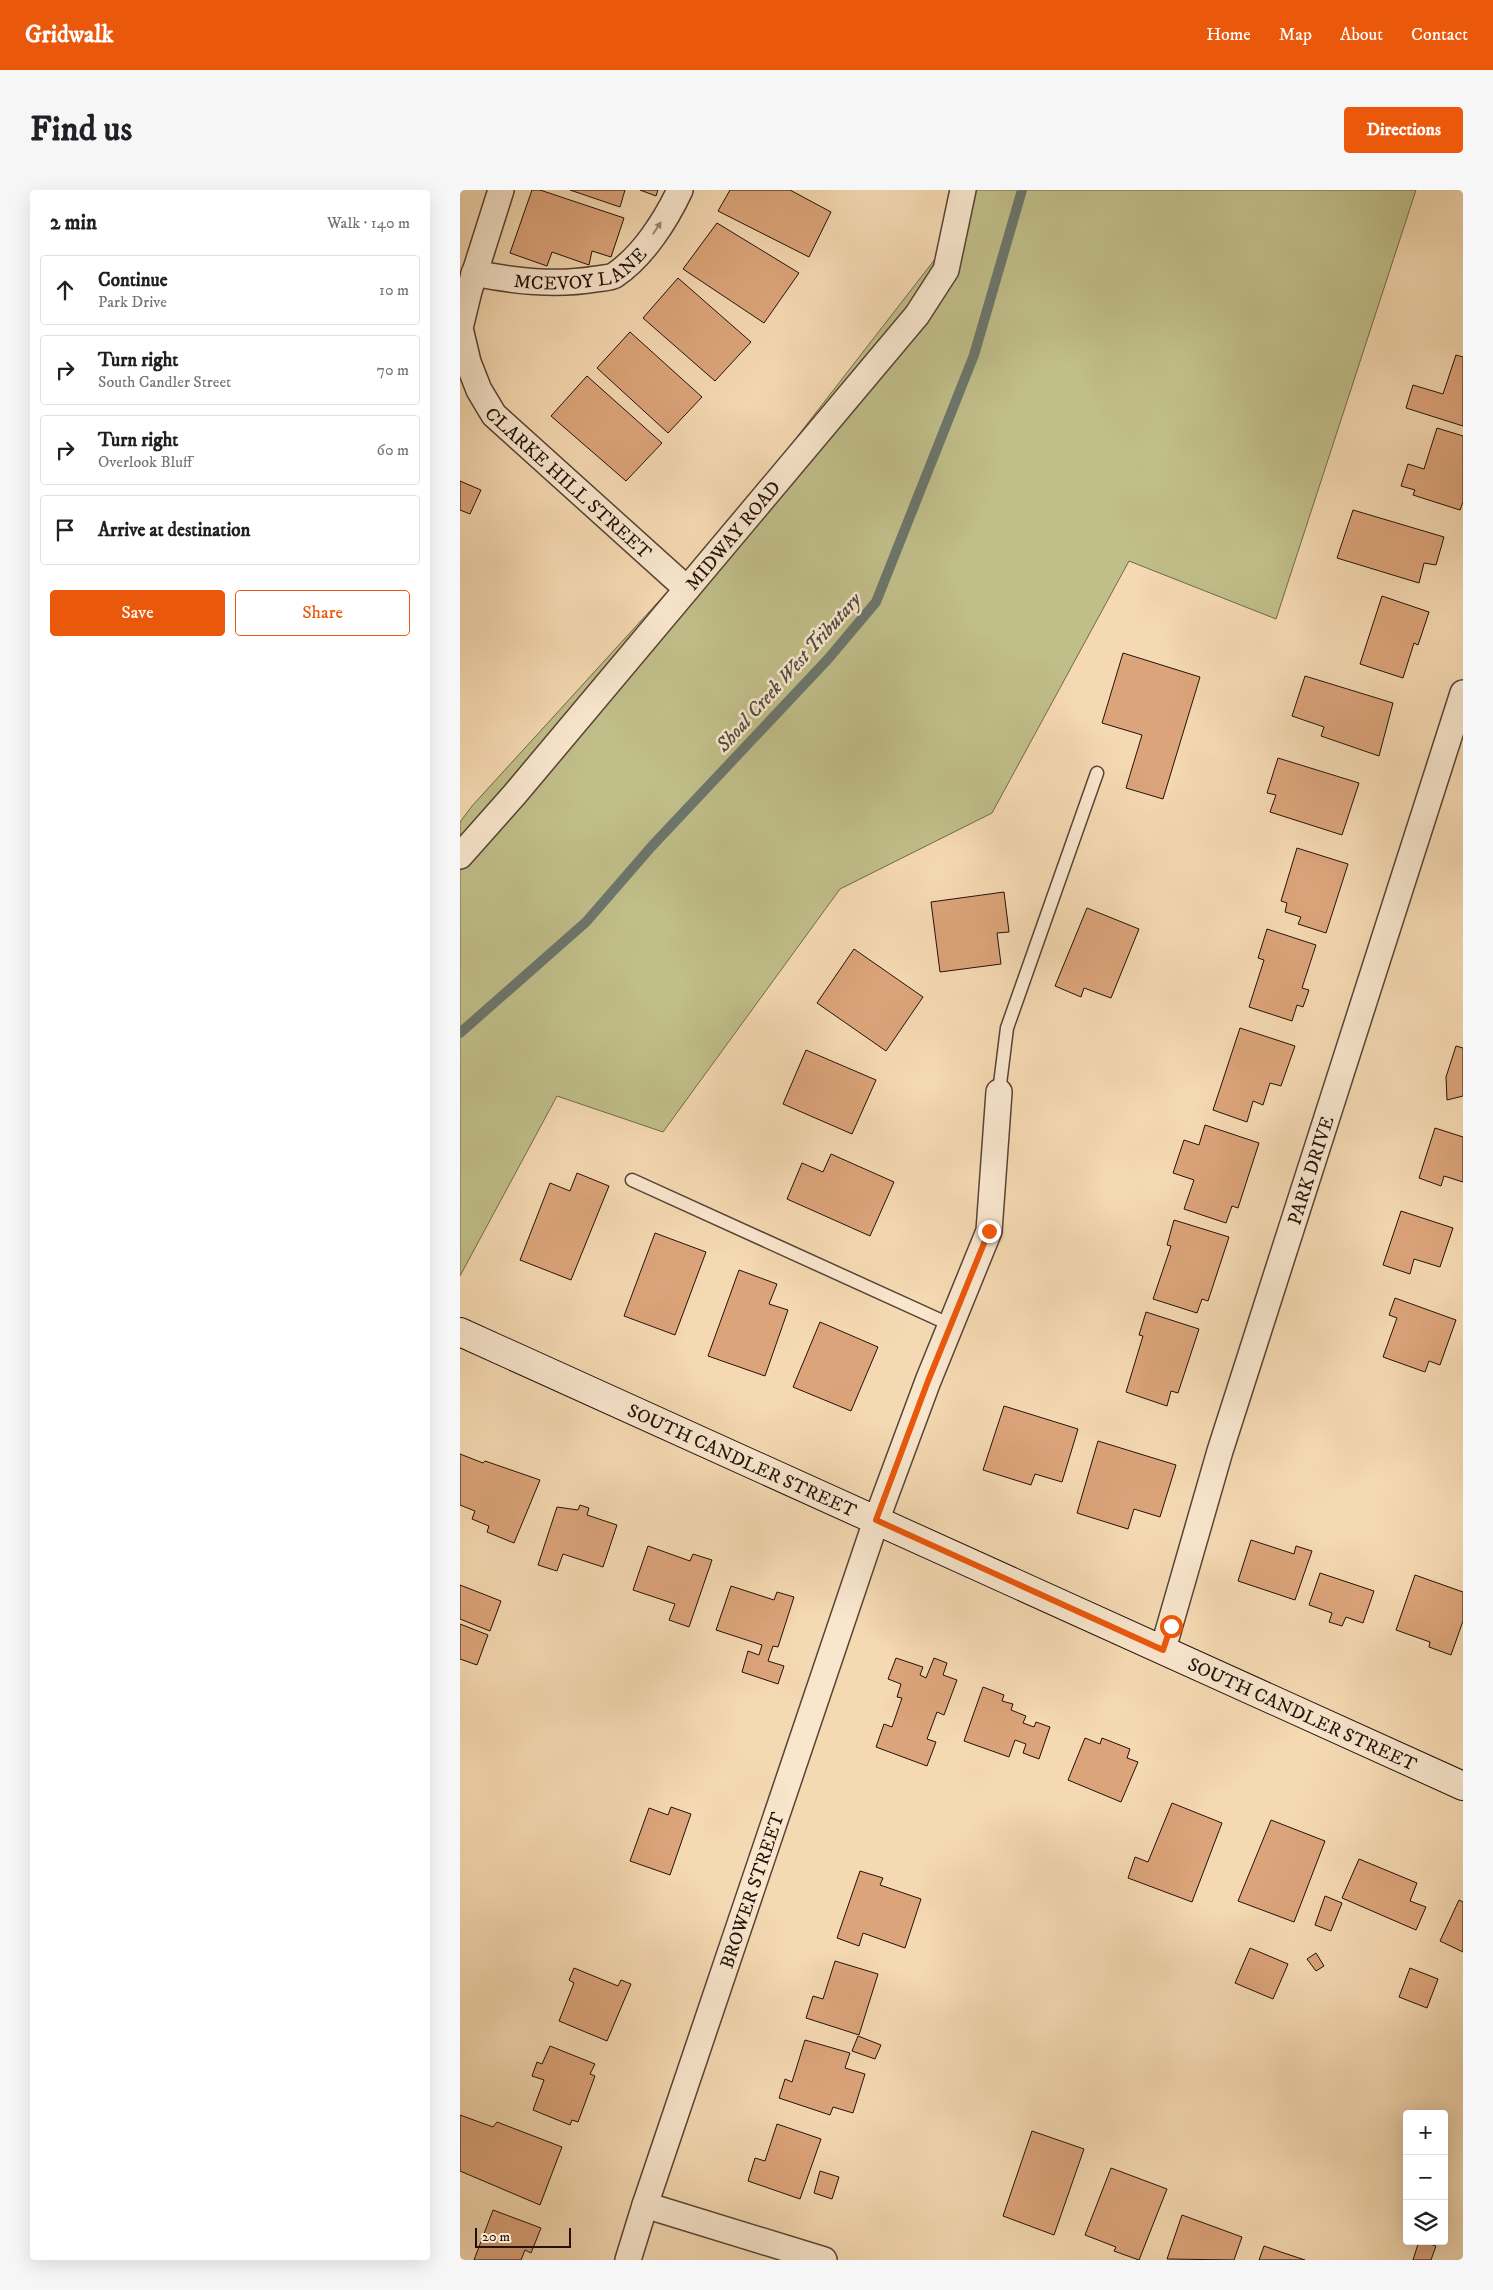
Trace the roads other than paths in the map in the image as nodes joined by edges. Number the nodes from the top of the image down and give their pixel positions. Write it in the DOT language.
graph roads {
  1 [pos="501,190"];
  2 [pos="680,190"];
  3 [pos="963,190"];
  4 [pos="474,273"];
  5 [pos="688,589"];
  6 [pos="1463,693"];
  7 [pos="1097,773"];
  8 [pos="460,856"];
  9 [pos="999,1092"];
  10 [pos="632,1180"];
  11 [pos="951,1325"];
  12 [pos="460,1332"];
  13 [pos="876,1520"];
  14 [pos="1163,1650"];
  15 [pos="1463,1786"];
  16 [pos="644,2205"];
  17 [pos="628,2260"];
  18 [pos="824,2260"];
  1 -- 4 [label="street, CLARKE HILL STREET"];
  4 -- 2 [label="street, MCEVOY LANE, one-way"];
  3 -- 5 [label="street, MIDWAY ROAD"];
  4 -- 5 [label="street, CLARKE HILL STREET"];
  5 -- 8 [label="street, MIDWAY ROAD"];
  6 -- 14 [label="street, PARK DRIVE"];
  7 -- 9 [label="lane"];
  9 -- 11 [label="street, BROWER STREET"];
  10 -- 11 [label="lane"];
  11 -- 13 [label="street, BROWER STREET"];
  12 -- 13 [label="main road, SOUTH CANDLER STREET"];
  13 -- 14 [label="main road, SOUTH CANDLER STREET"];
  13 -- 16 [label="street, BROWER STREET"];
  14 -- 15 [label="main road, SOUTH CANDLER STREET"];
  16 -- 17 [label="street, BROWER STREET"];
  16 -- 18 [label="street"];
}
